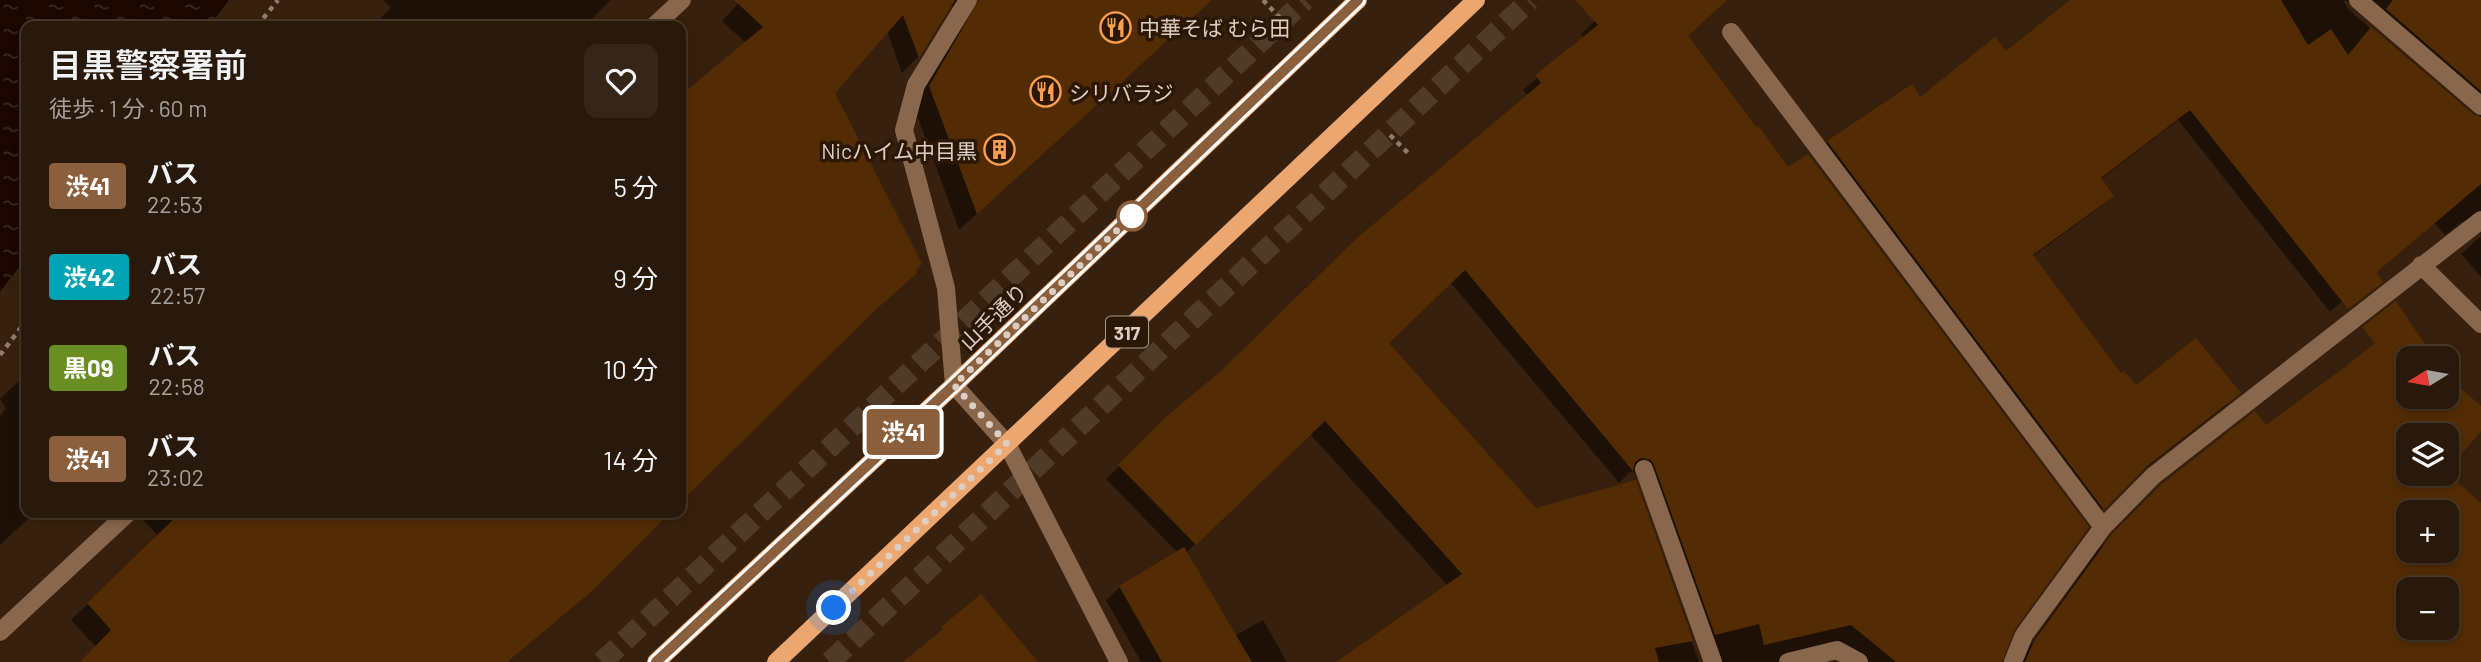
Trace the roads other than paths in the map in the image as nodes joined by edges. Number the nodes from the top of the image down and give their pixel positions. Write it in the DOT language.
graph roads {
  1 [pos="682,0"];
  2 [pos="968,0"];
  3 [pos="1358,0"];
  4 [pos="1476,0"];
  5 [pos="2358,0"];
  6 [pos="659,21"];
  7 [pos="1731,32"];
  8 [pos="2481,106"];
  9 [pos="2481,220"];
  10 [pos="2421,265"];
  11 [pos="2481,324"];
  12 [pos="954,385"];
  13 [pos="1007,444"];
  14 [pos="1644,469"];
  15 [pos="123,518"];
  16 [pos="2103,527"];
  17 [pos="0,632"];
  18 [pos="656,662"];
  19 [pos="776,662"];
  20 [pos="1118,662"];
  21 [pos="1713,662"];
  22 [pos="1788,662"];
  23 [pos="1859,662"];
  24 [pos="2013,662"];
  1 -- 6 [label="street"];
  2 -- 12 [label="street"];
  3 -- 12 [label="main road, 山手通り"];
  4 -- 13 [label="main road, 317"];
  5 -- 8 [label="street"];
  7 -- 16 [label="street"];
  9 -- 10 [label="street"];
  10 -- 11 [label="street"];
  10 -- 16 [label="street"];
  12 -- 13 [label="street"];
  12 -- 18 [label="main road, 山手通り"];
  13 -- 19 [label="main road, 317"];
  13 -- 20 [label="street"];
  14 -- 21 [label="street"];
  15 -- 17 [label="street"];
  16 -- 24 [label="street"];
  22 -- 23 [label="street"];
}
